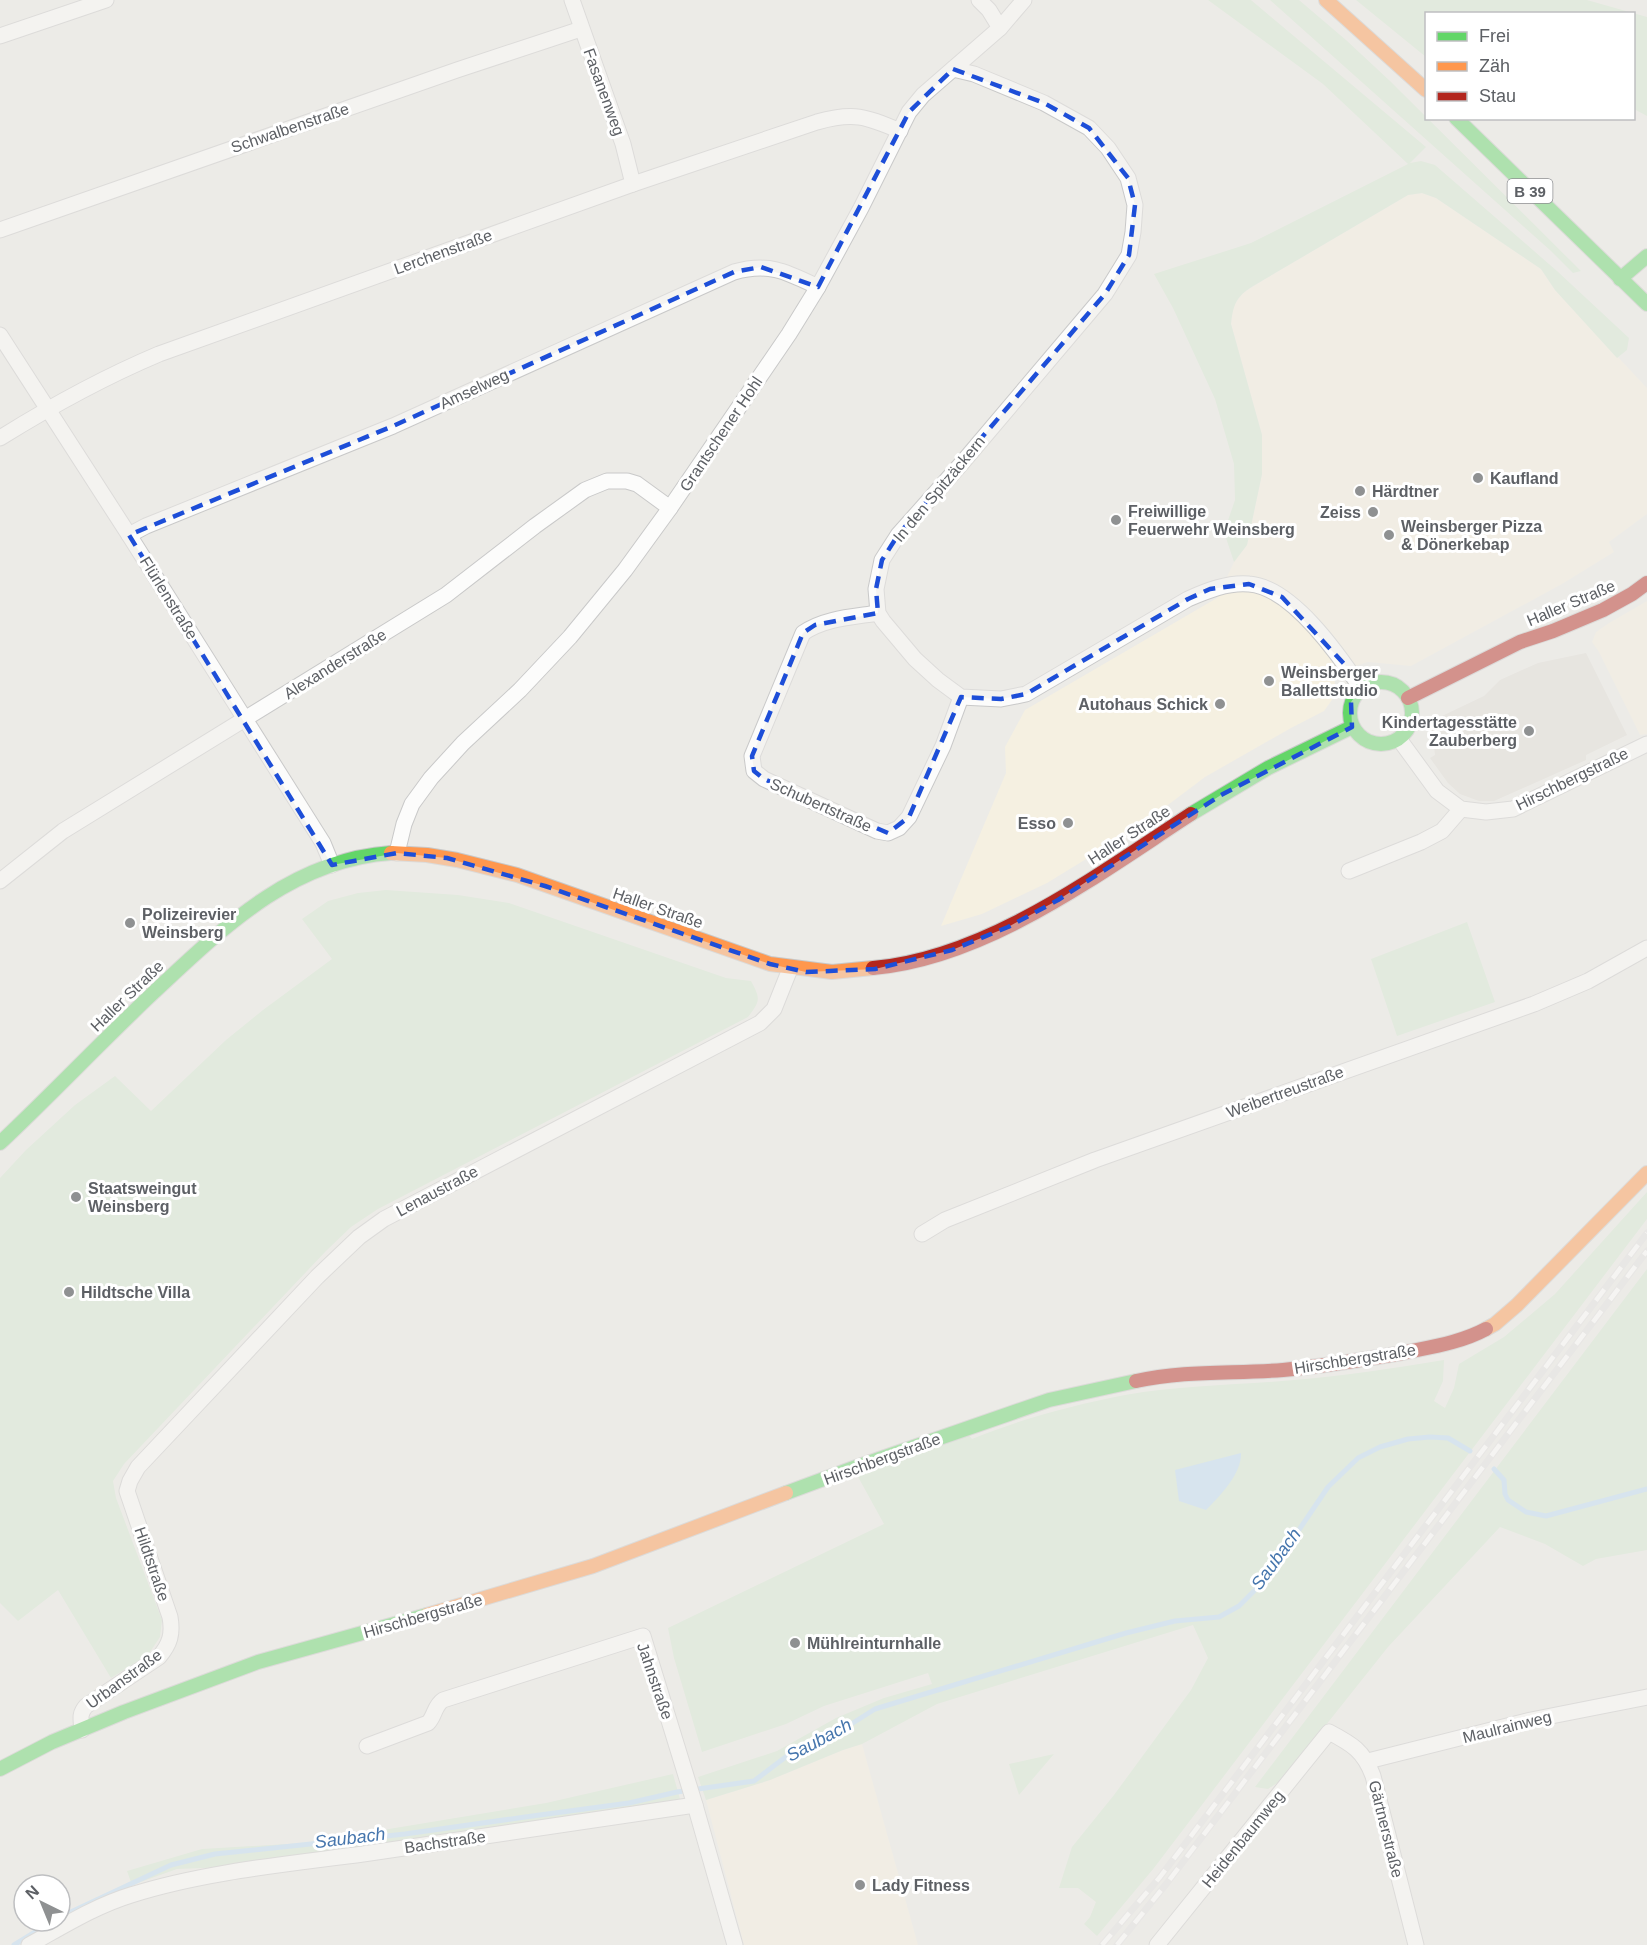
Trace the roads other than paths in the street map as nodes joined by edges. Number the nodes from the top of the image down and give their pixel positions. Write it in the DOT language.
graph roads {
  1 [pos="106,0"];
  2 [pos="572,0"];
  3 [pos="979,0"];
  4 [pos="1024,0"];
  5 [pos="1326,0"];
  6 [pos="1000,28"];
  7 [pos="581,29"];
  8 [pos="0,36"];
  9 [pos="953,69"];
  10 [pos="1425,89"];
  11 [pos="1458,120"];
  12 [pos="900,131"];
  13 [pos="633,184"];
  14 [pos="0,230"];
  15 [pos="1647,256"];
  16 [pos="1620,279"];
  17 [pos="818,287"];
  18 [pos="1647,303"];
  19 [pos="0,334"];
  20 [pos="48,408"];
  21 [pos="0,438"];
  22 [pos="670,508"];
  23 [pos="129,535"];
  24 [pos="1647,583"];
  25 [pos="878,613"];
  26 [pos="1361,688"];
  27 [pos="961,697"];
  28 [pos="1408,698"];
  29 [pos="246,720"];
  30 [pos="1352,727"];
  31 [pos="1399,739"];
  32 [pos="1647,744"];
  33 [pos="1461,809"];
  34 [pos="397,853"];
  35 [pos="332,865"];
  36 [pos="1349,872"];
  37 [pos="0,881"];
  38 [pos="1647,948"];
  39 [pos="790,969"];
  40 [pos="0,1143"];
  41 [pos="1647,1173"];
  42 [pos="922,1234"];
  43 [pos="129,1481"];
  44 [pos="168,1647"];
  45 [pos="1647,1697"];
  46 [pos="82,1730"];
  47 [pos="1329,1732"];
  48 [pos="367,1746"];
  49 [pos="1368,1761"];
  50 [pos="0,1769"];
  51 [pos="692,1794"];
  52 [pos="29,1945"];
  53 [pos="735,1945"];
  54 [pos="1157,1945"];
  55 [pos="1416,1945"];
  1 -- 8 [label="street"];
  2 -- 7 [label="street, Fasanenweg"];
  3 -- 6 [label="street"];
  4 -- 6 [label="street, Grantschener Hohl"];
  5 -- 10 [label="street"];
  6 -- 9 [label="street, Grantschener Hohl"];
  7 -- 13 [label="street, Fasanenweg"];
  7 -- 14 [label="street, Schwalbenstraße"];
  9 -- 12 [label="street, Grantschener Hohl"];
  9 -- 25 [label="street, In den Spitzäckern"];
  11 -- 16 [label="street, B 39"];
  12 -- 13 [label="street, Lerchenstraße"];
  12 -- 17 [label="street, Grantschener Hohl"];
  13 -- 20 [label="street, Lerchenstraße"];
  15 -- 16 [label="street"];
  16 -- 18 [label="street, B 39"];
  17 -- 22 [label="street, Grantschener Hohl"];
  17 -- 23 [label="street, Amselweg"];
  19 -- 20 [label="street, Flürlenstraße"];
  20 -- 21 [label="street, Lerchenstraße"];
  20 -- 23 [label="street, Flürlenstraße"];
  22 -- 29 [label="street, Alexanderstraße"];
  22 -- 34 [label="street, Grantschener Hohl"];
  23 -- 29 [label="street, Flürlenstraße"];
  24 -- 28 [label="street, Haller Straße"];
  25 -- 27 [label="street"];
  25 -- 27 [label="street, Schubertstraße"];
  26 -- 27 [label="street"];
  26 -- 28 [label="street"];
  26 -- 30 [label="street"];
  28 -- 31 [label="street"];
  29 -- 35 [label="street, Flürlenstraße"];
  29 -- 37 [label="street, Alexanderstraße"];
  30 -- 31 [label="street"];
  30 -- 39 [label="street, Haller Straße"];
  31 -- 33 [label="street"];
  32 -- 33 [label="street, Hirschbergstraße"];
  33 -- 36 [label="street"];
  34 -- 35 [label="street, Haller Straße"];
  34 -- 39 [label="street, Haller Straße"];
  35 -- 40 [label="street, Haller Straße"];
  38 -- 42 [label="street, Weibertreustraße"];
  39 -- 43 [label="street, Lenaustraße"];
  41 -- 46 [label="street, Hirschbergstraße"];
  43 -- 44 [label="street, Hildtstraße"];
  44 -- 46 [label="street, Urbanstraße"];
  45 -- 49 [label="street, Maulrainweg"];
  46 -- 50 [label="street, Urbanstraße"];
  47 -- 49 [label="street, Gärtnerstraße"];
  47 -- 54 [label="street, Heidenbaumweg"];
  48 -- 51 [label="street, Jahnstraße"];
  49 -- 55 [label="street, Gärtnerstraße"];
  51 -- 52 [label="street, Bachstraße"];
  51 -- 53 [label="street, Jahnstraße"];
}
